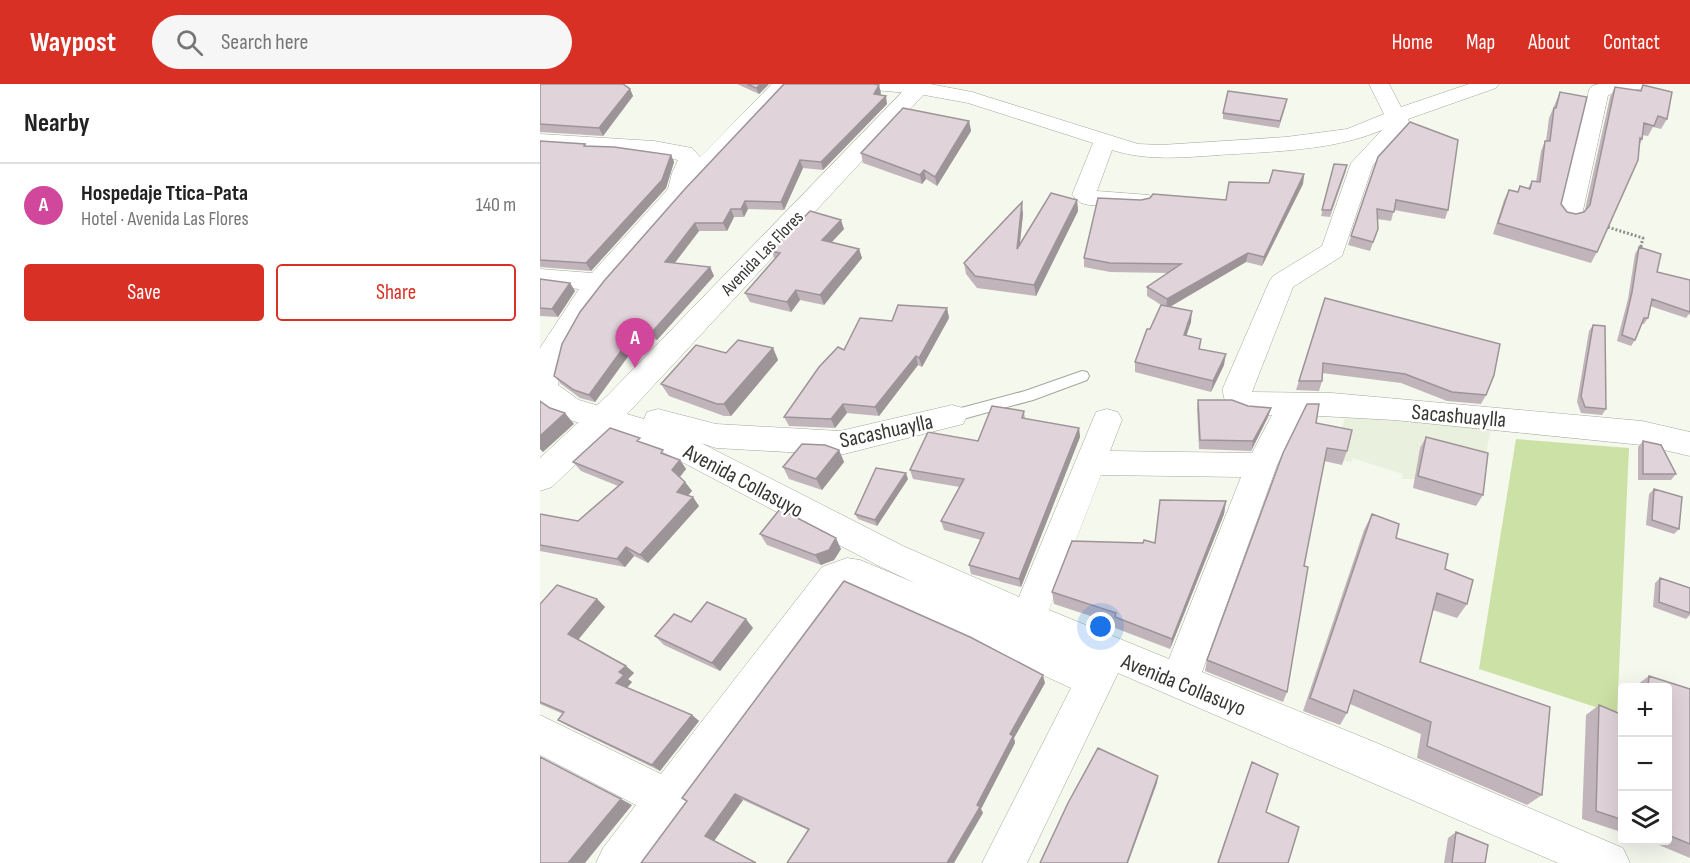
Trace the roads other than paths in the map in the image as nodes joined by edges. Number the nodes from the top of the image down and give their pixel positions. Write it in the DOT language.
graph roads {
  1 [pos="783,84"];
  2 [pos="875,84"];
  3 [pos="1379,84"];
  4 [pos="1489,84"];
  5 [pos="1637,84"];
  6 [pos="920,86"];
  7 [pos="1396,116"];
  8 [pos="540,140"];
  9 [pos="1105,140"];
  10 [pos="678,192"];
  11 [pos="1141,200"];
  12 [pos="1570,215"];
  13 [pos="540,277"];
  14 [pos="598,282"];
  15 [pos="1082,376"];
  16 [pos="1292,405"];
  17 [pos="611,410"];
  18 [pos="952,416"];
  19 [pos="1107,420"];
  20 [pos="1690,444"];
  21 [pos="1092,463"];
  22 [pos="1261,465"];
  23 [pos="540,478"];
  24 [pos="1028,618"];
  25 [pos="1102,667"];
  26 [pos="1179,682"];
  27 [pos="540,734"];
  28 [pos="666,798"];
  29 [pos="618,863"];
  30 [pos="1004,863"];
  31 [pos="1608,863"];
  1 -- 10 [label="street"];
  2 -- 6 [label="street"];
  3 -- 7 [label="street"];
  4 -- 7 [label="street"];
  5 -- 12 [label="street"];
  6 -- 9 [label="street"];
  6 -- 17 [label="main road, Avenida Las Flores"];
  7 -- 9 [label="street"];
  7 -- 16 [label="street, Sacashuaylla"];
  8 -- 10 [label="street"];
  9 -- 11 [label="street"];
  10 -- 14 [label="street"];
  13 -- 14 [label="street"];
  14 -- 17 [label="street"];
  15 -- 18 [label="lane, Sacashuaylla"];
  16 -- 20 [label="street, Sacashuaylla"];
  16 -- 22 [label="street"];
  17 -- 18 [label="street, Sacashuaylla"];
  17 -- 23 [label="main road, Avenida Las Flores"];
  17 -- 24 [label="street, Avenida Collasuyo"];
  19 -- 21 [label="street"];
  21 -- 22 [label="street"];
  21 -- 24 [label="street"];
  22 -- 26 [label="street"];
  24 -- 25 [label="street, Avenida Collasuyo"];
  25 -- 26 [label="street, Avenida Collasuyo"];
  25 -- 28 [label="street"];
  25 -- 30 [label="street"];
  26 -- 31 [label="street, Avenida Collasuyo"];
  27 -- 28 [label="street"];
  28 -- 29 [label="street"];
}
